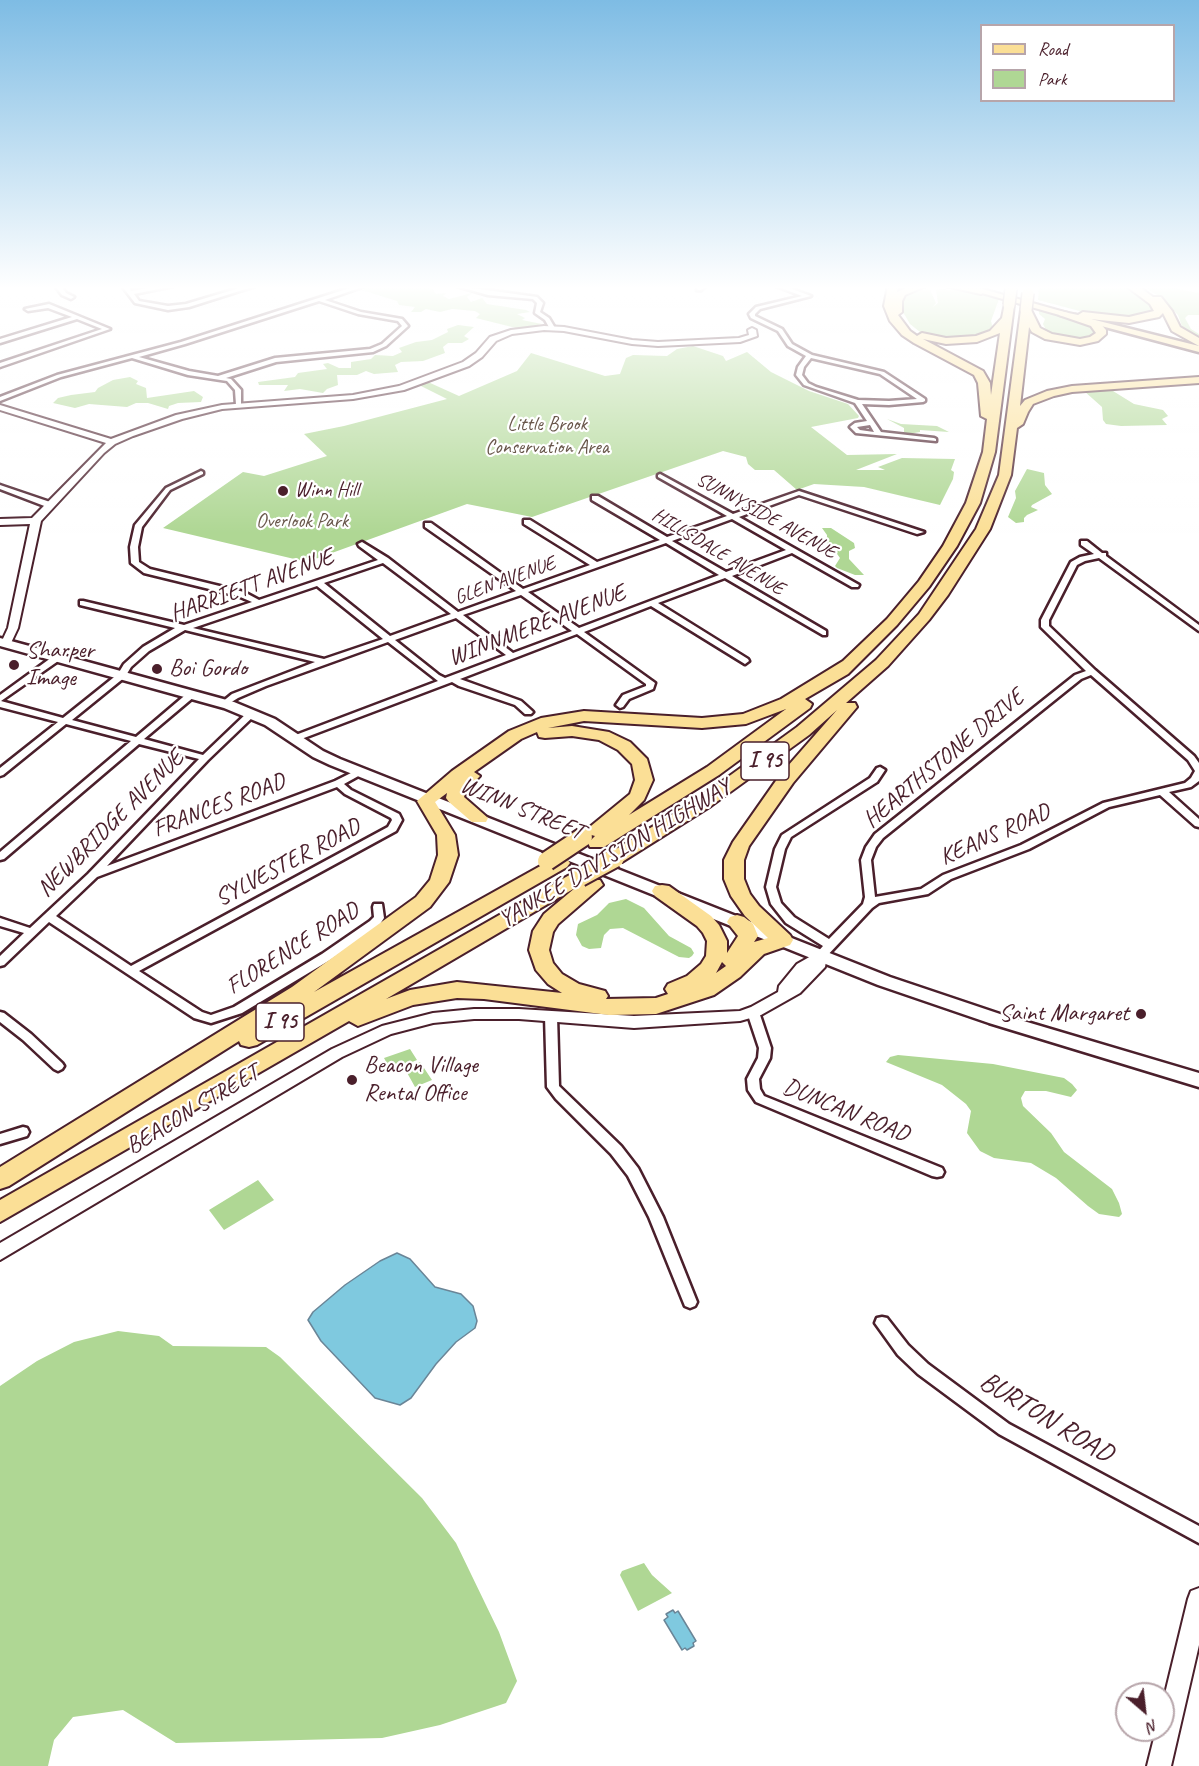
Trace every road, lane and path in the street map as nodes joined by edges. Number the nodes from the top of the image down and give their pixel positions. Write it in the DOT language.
graph roads {
  1 [pos="86,368"];
  2 [pos="172,368"];
  3 [pos="249,368"];
  4 [pos="454,368"];
  5 [pos="801,368"];
  6 [pos="863,368"];
  7 [pos="972,368"];
  8 [pos="1001,368"];
  9 [pos="1020,368"];
  10 [pos="219,378"];
  11 [pos="1199,380"];
  12 [pos="0,399"];
  13 [pos="857,402"];
  14 [pos="239,405"];
  15 [pos="0,407"];
  16 [pos="872,423"];
  17 [pos="879,434"];
  18 [pos="1012,437"];
  19 [pos="992,439"];
  20 [pos="934,440"];
  21 [pos="112,442"];
  22 [pos="201,473"];
  23 [pos="660,476"];
  24 [pos="0,487"];
  25 [pos="596,498"];
  26 [pos="50,505"];
  27 [pos="733,516"];
  28 [pos="36,521"];
  29 [pos="0,522"];
  30 [pos="527,522"];
  31 [pos="428,525"];
  32 [pos="920,532"];
  33 [pos="666,540"];
  34 [pos="1084,543"];
  35 [pos="363,544"];
  36 [pos="792,550"];
  37 [pos="1103,555"];
  38 [pos="385,560"];
  39 [pos="596,566"];
  40 [pos="724,575"];
  41 [pos="317,582"];
  42 [pos="855,585"];
  43 [pos="522,593"];
  44 [pos="256,602"];
  45 [pos="83,603"];
  46 [pos="652,603"];
  47 [pos="459,616"];
  48 [pos="183,628"];
  49 [pos="1199,629"];
  50 [pos="577,632"];
  51 [pos="823,633"];
  52 [pos="390,640"];
  53 [pos="3,642"];
  54 [pos="900,643"];
  55 [pos="512,656"];
  56 [pos="58,657"];
  57 [pos="745,661"];
  58 [pos="324,662"];
  59 [pos="851,663"];
  60 [pos="1092,672"];
  61 [pos="122,675"];
  62 [pos="450,680"];
  63 [pos="192,694"];
  64 [pos="0,699"];
  65 [pos="225,703"];
  66 [pos="0,704"];
  67 [pos="620,705"];
  68 [pos="528,712"];
  69 [pos="251,714"];
  70 [pos="65,721"];
  71 [pos="296,738"];
  72 [pos="135,740"];
  73 [pos="205,759"];
  74 [pos="880,770"];
  75 [pos="1199,771"];
  76 [pos="359,772"];
  77 [pos="0,773"];
  78 [pos="338,783"];
  79 [pos="1162,791"];
  80 [pos="428,798"];
  81 [pos="479,818"];
  82 [pos="1199,824"];
  83 [pos="590,840"];
  84 [pos="0,857"];
  85 [pos="92,876"];
  86 [pos="587,881"];
  87 [pos="662,891"];
  88 [pos="868,905"];
  89 [pos="378,907"];
  90 [pos="50,916"];
  91 [pos="0,922"];
  92 [pos="737,922"];
  93 [pos="32,932"];
  94 [pos="783,940"];
  95 [pos="825,950"];
  96 [pos="0,962"];
  97 [pos="132,970"];
  98 [pos="706,990"];
  99 [pos="753,1012"];
  100 [pos="0,1016"];
  101 [pos="551,1016"];
  102 [pos="58,1066"];
  103 [pos="1199,1080"];
  104 [pos="205,1094"];
  105 [pos="23,1132"];
  106 [pos="0,1139"];
  107 [pos="937,1172"];
  108 [pos="0,1179"];
  109 [pos="0,1212"];
  110 [pos="0,1252"];
  111 [pos="690,1302"];
  112 [pos="882,1323"];
  113 [pos="1199,1535"];
  114 [pos="1199,1599"];
  115 [pos="1159,1766"];
  1 -- 12 [label="street"];
  2 -- 10 [label="street"];
  3 -- 10 [label="street"];
  4 -- 14 [label="street"];
  5 -- 13 [label="street"];
  6 -- 13 [label="street"];
  7 -- 19 [label="highway"];
  8 -- 19 [label="highway, YANKEE DIVISION HIGHWAY / I 95"];
  9 -- 18 [label="highway, YANKEE DIVISION HIGHWAY / I 95"];
  10 -- 14 [label="street"];
  11 -- 18 [label="highway"];
  13 -- 16 [label="street"];
  14 -- 21 [label="street"];
  15 -- 21 [label="street"];
  16 -- 17 [label="street"];
  16 -- 17 [label="street"];
  17 -- 20 [label="street"];
  18 -- 54 [label="highway, YANKEE DIVISION HIGHWAY / I 95"];
  19 -- 59 [label="highway, YANKEE DIVISION HIGHWAY / I 95"];
  21 -- 26 [label="street"];
  22 -- 44 [label="street"];
  23 -- 27 [label="street, SUNNYSIDE AVENUE"];
  24 -- 26 [label="street"];
  25 -- 33 [label="street, HILLSDALE AVENUE"];
  26 -- 28 [label="street"];
  27 -- 32 [label="street, GLEN AVENUE"];
  27 -- 33 [label="street, GLEN AVENUE"];
  27 -- 36 [label="street, SUNNYSIDE AVENUE"];
  28 -- 29 [label="street"];
  28 -- 53 [label="street"];
  30 -- 39 [label="street"];
  31 -- 43 [label="street"];
  33 -- 39 [label="street, GLEN AVENUE"];
  33 -- 40 [label="street, HILLSDALE AVENUE"];
  34 -- 37 [label="street"];
  35 -- 38 [label="street"];
  36 -- 40 [label="street, WINNMERE AVENUE"];
  36 -- 42 [label="street, SUNNYSIDE AVENUE"];
  37 -- 49 [label="street"];
  37 -- 60 [label="street, KEANS ROAD"];
  38 -- 41 [label="street, HARRIETT AVENUE"];
  38 -- 47 [label="street"];
  39 -- 43 [label="street, GLEN AVENUE"];
  40 -- 46 [label="street, WINNMERE AVENUE"];
  40 -- 51 [label="street, HILLSDALE AVENUE"];
  41 -- 44 [label="street, HARRIETT AVENUE"];
  41 -- 52 [label="street"];
  43 -- 47 [label="street, GLEN AVENUE"];
  43 -- 50 [label="street"];
  44 -- 48 [label="street, HARRIETT AVENUE"];
  45 -- 48 [label="street"];
  46 -- 50 [label="street, WINNMERE AVENUE"];
  46 -- 57 [label="street"];
  47 -- 52 [label="street, GLEN AVENUE"];
  47 -- 55 [label="street"];
  48 -- 58 [label="street"];
  48 -- 61 [label="street, HARRIETT AVENUE"];
  50 -- 55 [label="street, WINNMERE AVENUE"];
  50 -- 67 [label="street"];
  52 -- 58 [label="street, GLEN AVENUE"];
  52 -- 62 [label="street"];
  53 -- 56 [label="main road, WINN STREET"];
  54 -- 86 [label="highway, YANKEE DIVISION HIGHWAY / I 95"];
  54 -- 94 [label="highway"];
  55 -- 62 [label="street, WINNMERE AVENUE"];
  56 -- 61 [label="main road, WINN STREET"];
  56 -- 64 [label="street"];
  58 -- 65 [label="street, GLEN AVENUE"];
  59 -- 80 [label="highway"];
  59 -- 83 [label="highway, YANKEE DIVISION HIGHWAY / I 95"];
  60 -- 75 [label="street, KEANS ROAD"];
  60 -- 88 [label="street, HEARTHSTONE DRIVE"];
  61 -- 63 [label="main road, WINN STREET"];
  61 -- 70 [label="street, HARRIETT AVENUE"];
  62 -- 68 [label="street"];
  62 -- 71 [label="street, WINNMERE AVENUE"];
  63 -- 65 [label="main road, WINN STREET"];
  63 -- 72 [label="street"];
  65 -- 69 [label="main road, WINN STREET"];
  66 -- 70 [label="street"];
  69 -- 71 [label="main road, WINN STREET"];
  69 -- 73 [label="street, NEWBRIDGE AVENUE"];
  70 -- 72 [label="street"];
  70 -- 77 [label="street, HARRIETT AVENUE"];
  71 -- 76 [label="main road, WINN STREET"];
  72 -- 73 [label="street"];
  72 -- 84 [label="street"];
  73 -- 85 [label="street, NEWBRIDGE AVENUE"];
  74 -- 95 [label="street"];
  75 -- 79 [label="street, KEANS ROAD"];
  76 -- 78 [label="street, FRANCES ROAD"];
  76 -- 80 [label="main road, WINN STREET"];
  78 -- 85 [label="street, FRANCES ROAD"];
  78 -- 97 [label="street, SYLVESTER ROAD"];
  79 -- 82 [label="street"];
  79 -- 88 [label="street, KEANS ROAD"];
  80 -- 81 [label="main road, WINN STREET"];
  80 -- 108 [label="highway"];
  81 -- 83 [label="highway"];
  81 -- 87 [label="main road, WINN STREET"];
  83 -- 108 [label="highway, YANKEE DIVISION HIGHWAY / I 95"];
  85 -- 90 [label="street, NEWBRIDGE AVENUE"];
  86 -- 87 [label="highway"];
  86 -- 104 [label="highway, YANKEE DIVISION HIGHWAY / I 95"];
  87 -- 92 [label="main road, WINN STREET"];
  88 -- 95 [label="street, KEANS ROAD"];
  89 -- 97 [label="street, FLORENCE ROAD"];
  90 -- 93 [label="street, NEWBRIDGE AVENUE"];
  90 -- 97 [label="street"];
  91 -- 93 [label="street"];
  92 -- 94 [label="main road, WINN STREET"];
  92 -- 98 [label="highway"];
  93 -- 96 [label="street, NEWBRIDGE AVENUE"];
  94 -- 95 [label="main road, WINN STREET"];
  94 -- 98 [label="highway"];
  95 -- 99 [label="street, BEACON STREET"];
  95 -- 103 [label="main road, WINN STREET"];
  98 -- 104 [label="highway"];
  99 -- 101 [label="street, BEACON STREET"];
  99 -- 107 [label="street, DUNCAN ROAD"];
  100 -- 102 [label="street"];
  101 -- 110 [label="street, BEACON STREET"];
  101 -- 111 [label="street"];
  104 -- 109 [label="highway, YANKEE DIVISION HIGHWAY / I 95"];
  105 -- 106 [label="street"];
  112 -- 113 [label="street, BURTON ROAD"];
  114 -- 115 [label="street"];
}
